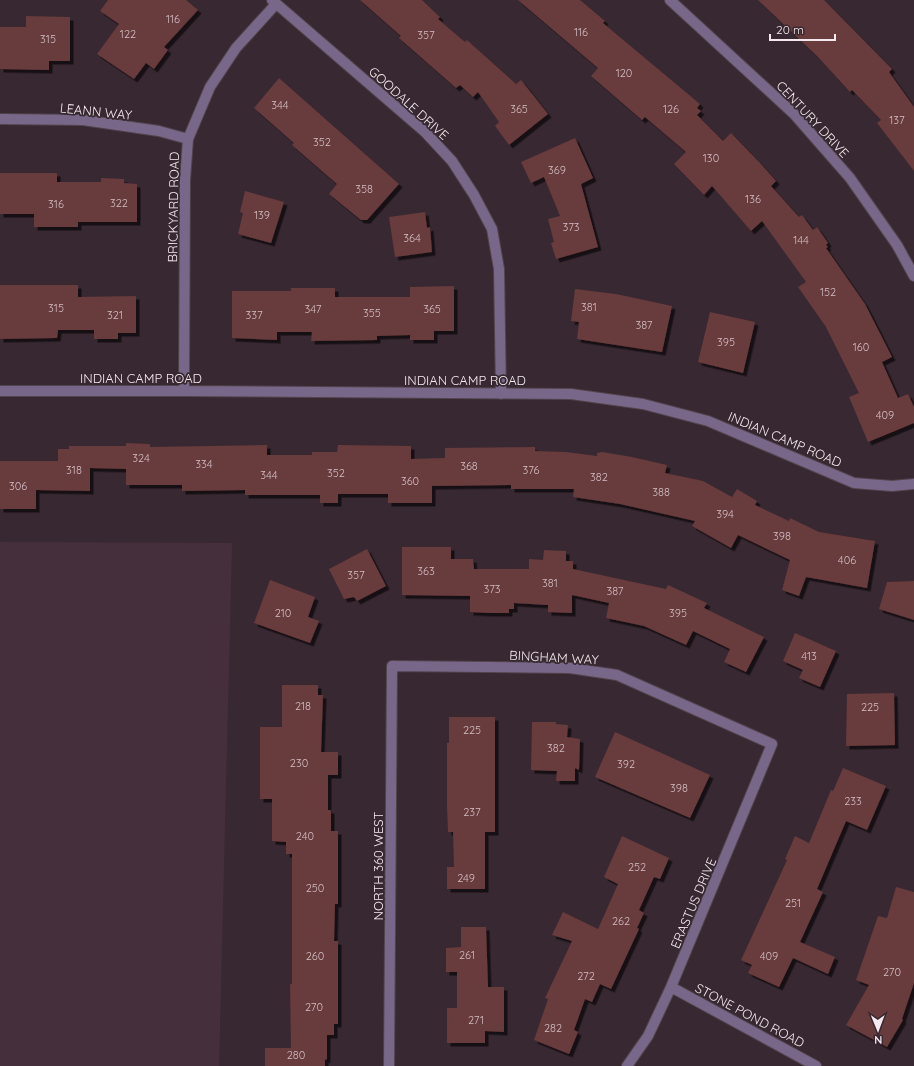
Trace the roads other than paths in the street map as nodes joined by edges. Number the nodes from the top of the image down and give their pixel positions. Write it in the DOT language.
graph roads {
  1 [pos="670,0"];
  2 [pos="274,2"];
  3 [pos="0,119"];
  4 [pos="188,138"];
  5 [pos="914,276"];
  6 [pos="184,391"];
  7 [pos="0,392"];
  8 [pos="501,394"];
  9 [pos="914,484"];
  10 [pos="392,666"];
  11 [pos="772,744"];
  12 [pos="672,988"];
  13 [pos="389,1066"];
  14 [pos="627,1066"];
  15 [pos="816,1066"];
  1 -- 5 [label="street, CENTURY DRIVE"];
  2 -- 4 [label="street, BRICKYARD ROAD"];
  2 -- 8 [label="street, GOODALE DRIVE"];
  3 -- 4 [label="street, LEANN WAY"];
  4 -- 6 [label="street, BRICKYARD ROAD"];
  6 -- 7 [label="street, INDIAN CAMP ROAD"];
  6 -- 8 [label="street, INDIAN CAMP ROAD"];
  8 -- 9 [label="street, INDIAN CAMP ROAD"];
  10 -- 11 [label="street, BINGHAM WAY"];
  10 -- 13 [label="street, NORTH 360 WEST"];
  11 -- 12 [label="street, ERASTUS DRIVE"];
  12 -- 14 [label="street, ERASTUS DRIVE"];
  12 -- 15 [label="street, STONE POND ROAD"];
}
